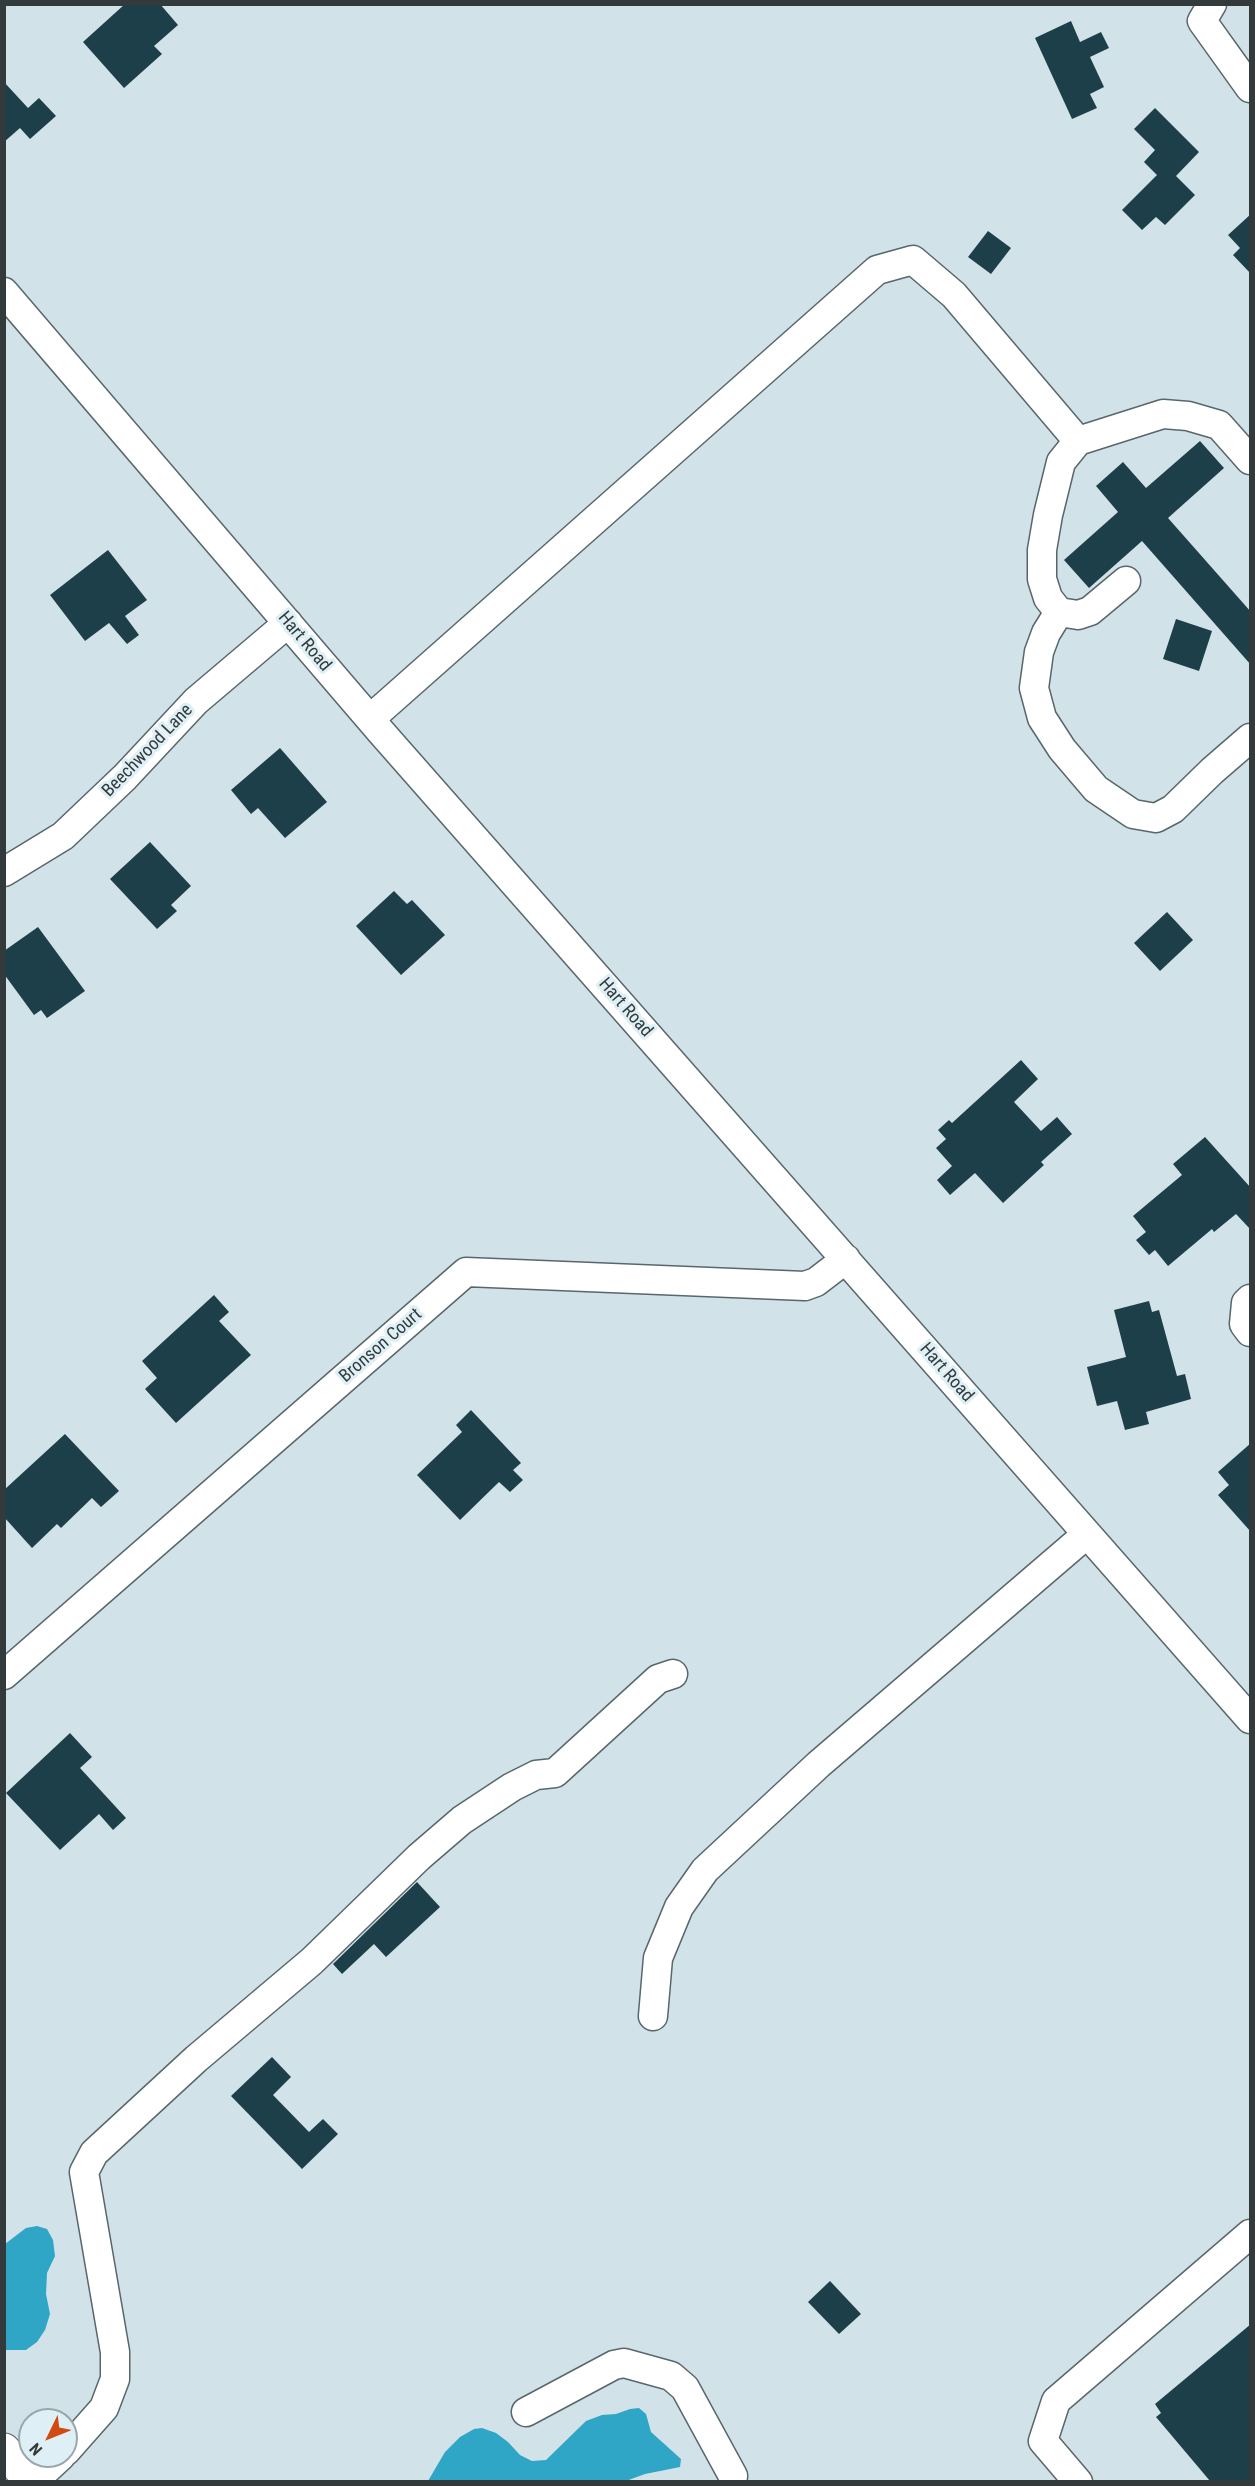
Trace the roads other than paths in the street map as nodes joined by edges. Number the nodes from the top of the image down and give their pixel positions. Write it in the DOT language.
graph roads {
  1 [pos="1212,4"];
  2 [pos="1251,88"];
  3 [pos="4,292"];
  4 [pos="1078,441"];
  5 [pos="1251,459"];
  6 [pos="1126,581"];
  7 [pos="1059,612"];
  8 [pos="288,623"];
  9 [pos="370,720"];
  10 [pos="1251,738"];
  11 [pos="4,872"];
  12 [pos="846,1259"];
  13 [pos="1087,1534"];
  14 [pos="673,1674"];
  15 [pos="4,1675"];
  16 [pos="1251,1719"];
  17 [pos="653,2016"];
  18 [pos="1251,2234"];
  19 [pos="526,2412"];
  20 [pos="78,2437"];
  21 [pos="4,2450"];
  22 [pos="47,2468"];
  23 [pos="731,2480"];
  24 [pos="32,2481"];
  25 [pos="1078,2481"];
  1 -- 2 [label="street"];
  3 -- 8 [label="street, Hart Road"];
  4 -- 5 [label="street"];
  4 -- 7 [label="street"];
  4 -- 9 [label="street"];
  6 -- 7 [label="street"];
  7 -- 10 [label="street"];
  8 -- 9 [label="street, Hart Road"];
  8 -- 11 [label="street, Beechwood Lane"];
  9 -- 12 [label="street, Hart Road"];
  12 -- 13 [label="street, Hart Road"];
  12 -- 15 [label="street, Bronson Court"];
  13 -- 16 [label="street, Hart Road"];
  13 -- 17 [label="street"];
  14 -- 20 [label="street"];
  18 -- 25 [label="street"];
  19 -- 23 [label="street"];
  21 -- 24 [label="main road"];
  22 -- 24 [label="street"];
}
